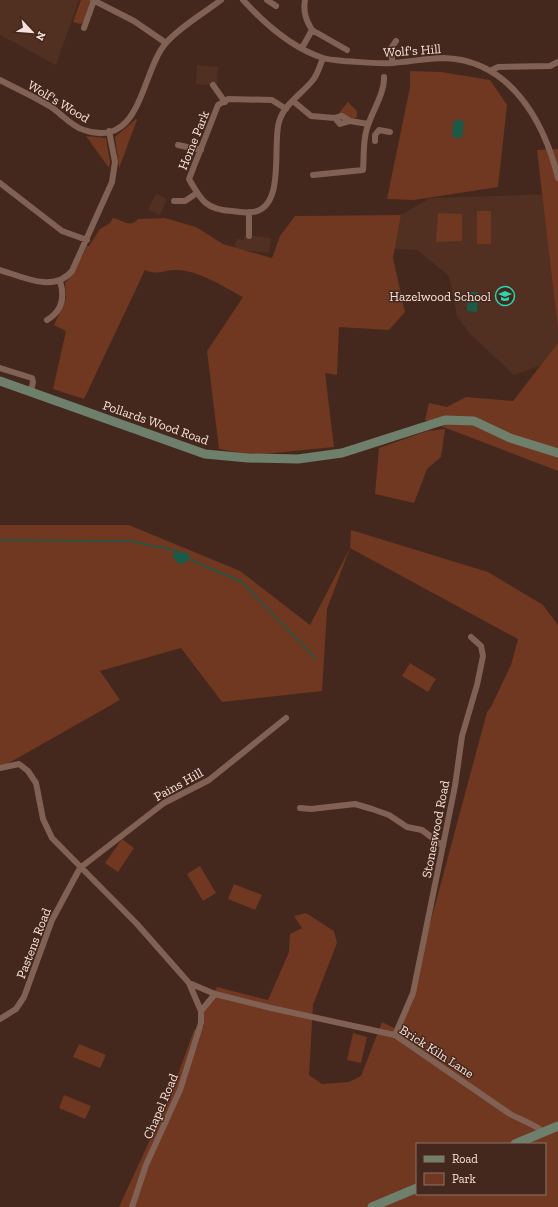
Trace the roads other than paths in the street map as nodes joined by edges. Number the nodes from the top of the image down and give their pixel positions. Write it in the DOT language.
graph roads {
  1 [pos="93,0"];
  2 [pos="221,0"];
  3 [pos="242,0"];
  4 [pos="305,0"];
  5 [pos="268,1"];
  6 [pos="276,6"];
  7 [pos="84,28"];
  8 [pos="312,30"];
  9 [pos="396,41"];
  10 [pos="166,43"];
  11 [pos="302,48"];
  12 [pos="347,50"];
  13 [pos="323,58"];
  14 [pos="558,62"];
  15 [pos="393,63"];
  16 [pos="490,71"];
  17 [pos="384,77"];
  18 [pos="0,80"];
  19 [pos="213,85"];
  20 [pos="293,101"];
  21 [pos="225,102"];
  22 [pos="286,109"];
  23 [pos="368,124"];
  24 [pos="109,131"];
  25 [pos="366,132"];
  26 [pos="390,132"];
  27 [pos="178,145"];
  28 [pos="201,150"];
  29 [pos="313,175"];
  30 [pos="558,178"];
  31 [pos="0,183"];
  32 [pos="197,193"];
  33 [pos="174,201"];
  34 [pos="249,212"];
  35 [pos="249,236"];
  36 [pos="87,240"];
  37 [pos="0,270"];
  38 [pos="60,281"];
  39 [pos="47,320"];
  40 [pos="0,368"];
  41 [pos="0,381"];
  42 [pos="31,391"];
  43 [pos="558,453"];
  44 [pos="471,637"];
  45 [pos="286,718"];
  46 [pos="0,768"];
  47 [pos="300,808"];
  48 [pos="443,846"];
  49 [pos="80,868"];
  50 [pos="189,983"];
  51 [pos="215,994"];
  52 [pos="201,1011"];
  53 [pos="0,1019"];
  54 [pos="395,1035"];
  55 [pos="558,1126"];
  56 [pos="542,1131"];
  57 [pos="517,1143"];
  58 [pos="416,1188"];
  59 [pos="132,1207"];
  60 [pos="372,1207"];
  1 -- 7 [label="street"];
  1 -- 10 [label="street"];
  2 -- 10 [label="street, Wolf's Wood"];
  3 -- 11 [label="street, Wolf's Hill"];
  4 -- 8 [label="street"];
  5 -- 6 [label="street"];
  8 -- 11 [label="street"];
  8 -- 12 [label="street"];
  9 -- 15 [label="street"];
  10 -- 24 [label="street, Wolf's Wood"];
  11 -- 13 [label="street, Wolf's Hill"];
  13 -- 15 [label="street, Wolf's Hill"];
  13 -- 20 [label="street, Home Park"];
  14 -- 16 [label="street"];
  15 -- 16 [label="street, Wolf's Hill"];
  16 -- 30 [label="street, Wolf's Hill"];
  17 -- 23 [label="street"];
  18 -- 24 [label="street, Wolf's Wood"];
  19 -- 21 [label="street"];
  20 -- 22 [label="street, Home Park"];
  20 -- 23 [label="street"];
  21 -- 22 [label="street, Home Park"];
  21 -- 28 [label="street, Home Park"];
  22 -- 34 [label="street, Home Park"];
  23 -- 25 [label="street"];
  24 -- 36 [label="street"];
  25 -- 26 [label="street"];
  25 -- 29 [label="street"];
  27 -- 28 [label="street"];
  28 -- 32 [label="street, Home Park"];
  31 -- 36 [label="street"];
  32 -- 33 [label="street"];
  32 -- 34 [label="street, Home Park"];
  34 -- 35 [label="street"];
  36 -- 38 [label="street"];
  37 -- 38 [label="street"];
  38 -- 39 [label="street"];
  40 -- 42 [label="street"];
  41 -- 42 [label="street, Pollards Wood Road"];
  42 -- 43 [label="street, Pollards Wood Road"];
  44 -- 48 [label="street, Stoneswood Road"];
  45 -- 49 [label="street, Pains Hill"];
  46 -- 49 [label="street"];
  47 -- 48 [label="street"];
  48 -- 54 [label="street, Stoneswood Road"];
  49 -- 50 [label="street"];
  49 -- 53 [label="street, Pastens Road"];
  50 -- 51 [label="street"];
  50 -- 52 [label="street"];
  51 -- 52 [label="street"];
  51 -- 54 [label="street, Brick Kiln Lane"];
  52 -- 59 [label="street, Chapel Road"];
  54 -- 56 [label="street, Brick Kiln Lane"];
  55 -- 56 [label="street"];
  56 -- 57 [label="street"];
  58 -- 60 [label="street"];
}
